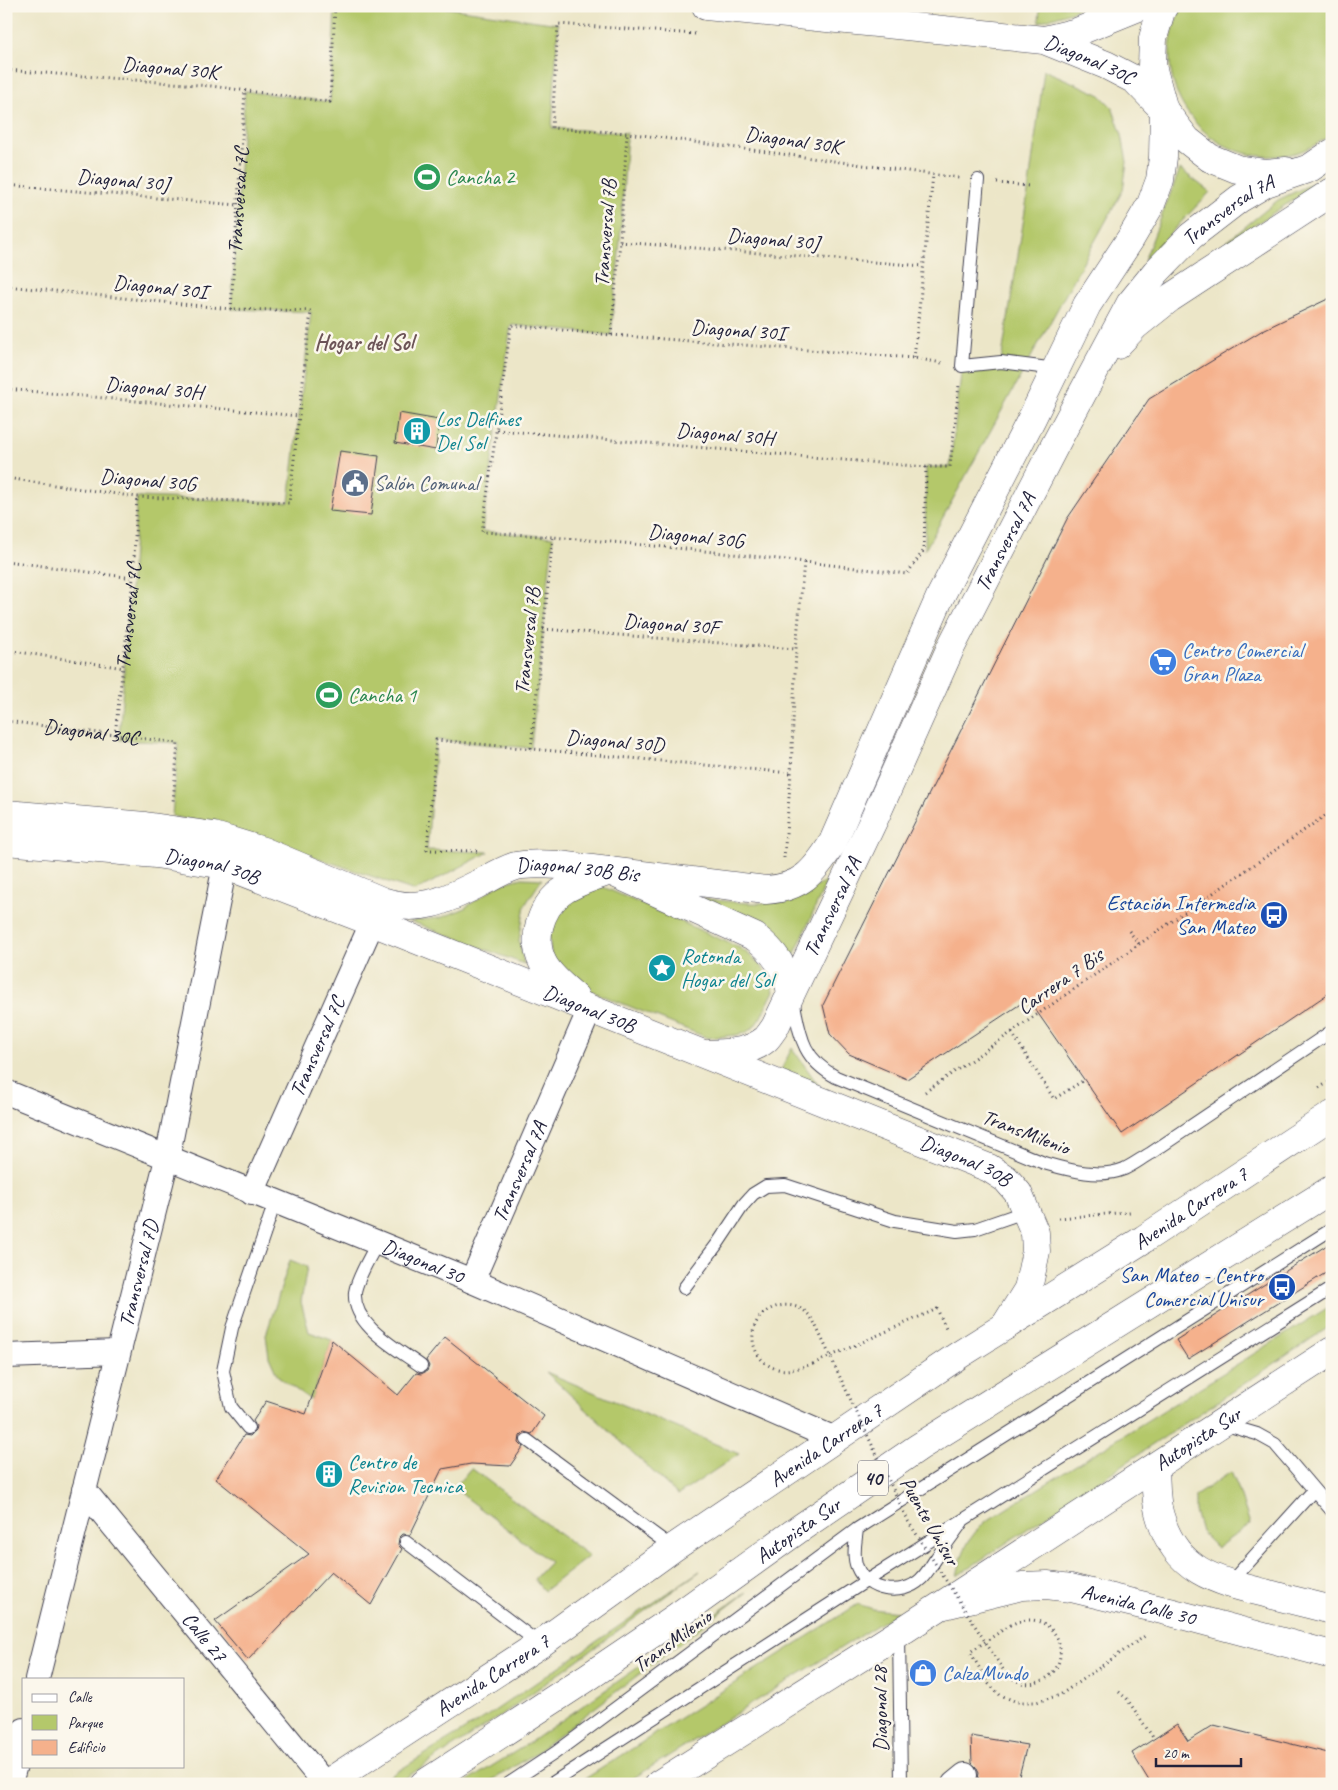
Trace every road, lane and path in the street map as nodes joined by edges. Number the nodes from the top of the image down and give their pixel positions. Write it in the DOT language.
graph roads {
  1 [pos="334,6"];
  2 [pos="706,6"];
  3 [pos="1141,6"];
  4 [pos="1164,6"];
  5 [pos="558,24"];
  6 [pos="1044,40"];
  7 [pos="6,70"];
  8 [pos="245,91"];
  9 [pos="1164,110"];
  10 [pos="627,133"];
  11 [pos="1325,160"];
  12 [pos="933,175"];
  13 [pos="978,180"];
  14 [pos="6,185"];
  15 [pos="1028,186"];
  16 [pos="1332,192"];
  17 [pos="238,204"];
  18 [pos="620,242"];
  19 [pos="924,266"];
  20 [pos="6,286"];
  21 [pos="231,309"];
  22 [pos="611,335"];
  23 [pos="914,358"];
  24 [pos="962,366"];
  25 [pos="1097,366"];
  26 [pos="1056,369"];
  27 [pos="6,389"];
  28 [pos="300,416"];
  29 [pos="497,430"];
  30 [pos="926,466"];
  31 [pos="6,478"];
  32 [pos="137,497"];
  33 [pos="553,537"];
  34 [pos="6,561"];
  35 [pos="804,562"];
  36 [pos="133,578"];
  37 [pos="543,630"];
  38 [pos="796,649"];
  39 [pos="6,650"];
  40 [pos="124,668"];
  41 [pos="6,722"];
  42 [pos="115,735"];
  43 [pos="530,748"];
  44 [pos="791,773"];
  45 [pos="172,807"];
  46 [pos="1332,811"];
  47 [pos="6,814"];
  48 [pos="6,841"];
  49 [pos="427,850"];
  50 [pos="224,865"];
  51 [pos="610,871"];
  52 [pos="782,878"];
  53 [pos="377,911"];
  54 [pos="1129,931"];
  55 [pos="1139,944"];
  56 [pos="791,991"];
  57 [pos="590,1009"];
  58 [pos="1332,1031"];
  59 [pos="1012,1033"];
  60 [pos="704,1054"];
  61 [pos="1084,1080"];
  62 [pos="1332,1080"];
  63 [pos="1316,1091"];
  64 [pos="6,1092"];
  65 [pos="906,1106"];
  66 [pos="1332,1115"];
  67 [pos="167,1158"];
  68 [pos="1332,1189"];
  69 [pos="252,1193"];
  70 [pos="275,1202"];
  71 [pos="1136,1210"];
  72 [pos="1027,1211"];
  73 [pos="1056,1218"];
  74 [pos="1332,1230"];
  75 [pos="377,1243"];
  76 [pos="472,1281"];
  77 [pos="684,1288"];
  78 [pos="1332,1288"];
  79 [pos="937,1309"];
  80 [pos="1005,1326"];
  81 [pos="1332,1351"];
  82 [pos="118,1352"];
  83 [pos="6,1356"];
  84 [pos="421,1366"];
  85 [pos="1220,1424"];
  86 [pos="248,1428"];
  87 [pos="835,1439"];
  88 [pos="528,1440"];
  89 [pos="1155,1467"];
  90 [pos="84,1490"];
  91 [pos="1314,1490"];
  92 [pos="1332,1511"];
  93 [pos="966,1517"];
  94 [pos="858,1529"];
  95 [pos="406,1542"];
  96 [pos="673,1548"];
  97 [pos="866,1581"];
  98 [pos="1240,1587"];
  99 [pos="942,1606"];
  100 [pos="1332,1610"];
  101 [pos="1170,1612"];
  102 [pos="1237,1631"];
  103 [pos="898,1633"];
  104 [pos="540,1644"];
  105 [pos="1332,1655"];
  106 [pos="36,1678"];
  107 [pos="1119,1692"];
  108 [pos="22,1738"];
  109 [pos="1154,1739"];
  110 [pos="667,1781"];
  111 [pos="10,1784"];
  112 [pos="326,1784"];
  113 [pos="424,1784"];
  114 [pos="508,1784"];
  115 [pos="551,1784"];
  116 [pos="901,1784"];
  1 -- 8 [label="path, Diagonal 30K"];
  2 -- 6 [label="main road"];
  3 -- 6 [label="main road, Diagonal 30C"];
  4 -- 9 [label="main road, Transversal 7A"];
  5 -- 10 [label="path, Diagonal 30K"];
  6 -- 9 [label="main road, Diagonal 30C"];
  7 -- 8 [label="path, Diagonal 30K"];
  8 -- 17 [label="path, Transversal 7C"];
  9 -- 11 [label="main road, Diagonal 30C"];
  9 -- 26 [label="main road, Transversal 7A"];
  10 -- 12 [label="path, Diagonal 30K"];
  10 -- 18 [label="path, Transversal 7B"];
  11 -- 25 [label="main road, Transversal 7A"];
  12 -- 13 [label="path, Diagonal 30K"];
  12 -- 19 [label="path"];
  13 -- 15 [label="path, Diagonal 30K"];
  13 -- 24 [label="lane"];
  14 -- 17 [label="path, Diagonal 30J"];
  16 -- 25 [label="main road"];
  17 -- 21 [label="path, Transversal 7C"];
  18 -- 19 [label="path, Diagonal 30J"];
  18 -- 22 [label="path, Transversal 7B"];
  19 -- 23 [label="path"];
  20 -- 21 [label="path, Diagonal 30I"];
  21 -- 28 [label="path, Diagonal 30I"];
  22 -- 23 [label="path, Diagonal 30I"];
  22 -- 29 [label="path, Diagonal 30I"];
  23 -- 24 [label="path, Diagonal 30I"];
  24 -- 26 [label="lane"];
  24 -- 30 [label="path, Diagonal 30H"];
  25 -- 56 [label="main road, Transversal 7A"];
  26 -- 52 [label="main road, Transversal 7A"];
  27 -- 28 [label="path, Diagonal 30H"];
  28 -- 32 [label="path, Diagonal 30G"];
  29 -- 30 [label="path, Diagonal 30H"];
  29 -- 33 [label="path, Diagonal 30G"];
  30 -- 35 [label="path, Diagonal 30G"];
  31 -- 32 [label="path, Diagonal 30G"];
  32 -- 36 [label="path, Transversal 7C"];
  33 -- 35 [label="path, Diagonal 30G"];
  33 -- 37 [label="path, Transversal 7B"];
  34 -- 36 [label="path"];
  35 -- 38 [label="path"];
  36 -- 40 [label="path, Transversal 7C"];
  37 -- 38 [label="path, Diagonal 30F"];
  37 -- 43 [label="path, Transversal 7B"];
  38 -- 44 [label="path"];
  39 -- 40 [label="path"];
  40 -- 42 [label="path, Transversal 7C"];
  41 -- 42 [label="path, Diagonal 30C"];
  42 -- 45 [label="path, Diagonal 30C"];
  43 -- 44 [label="path, Diagonal 30D"];
  43 -- 49 [label="path, Diagonal 30D"];
  44 -- 52 [label="path"];
  46 -- 55 [label="path, Carrera 7 Bis"];
  47 -- 53 [label="main road, Diagonal 30B"];
  48 -- 50 [label="main road, Diagonal 30B"];
  50 -- 53 [label="main road, Diagonal 30B"];
  50 -- 67 [label="street, Transversal 7D"];
  51 -- 52 [label="main road, Diagonal 30B Bis"];
  51 -- 53 [label="main road, Diagonal 30B Bis"];
  51 -- 56 [label="main road"];
  51 -- 57 [label="main road"];
  53 -- 57 [label="main road, Diagonal 30B"];
  53 -- 69 [label="street, Transversal 7C"];
  54 -- 55 [label="path"];
  55 -- 59 [label="path, Carrera 7 Bis"];
  56 -- 60 [label="main road"];
  56 -- 65 [label="lane, TransMilenio"];
  57 -- 60 [label="main road, Diagonal 30B"];
  57 -- 76 [label="street, Transversal 7A"];
  58 -- 65 [label="lane, TransMilenio"];
  59 -- 61 [label="path"];
  59 -- 65 [label="path, Carrera 7 Bis"];
  60 -- 72 [label="main road, Diagonal 30B"];
  62 -- 63 [label="path"];
  64 -- 67 [label="street, Diagonal 30"];
  66 -- 80 [label="main road, Avenida Carrera 7"];
  67 -- 69 [label="street, Diagonal 30"];
  67 -- 82 [label="street, Transversal 7D"];
  68 -- 113 [label="main road, Autopista Sur / 40"];
  69 -- 70 [label="street, Diagonal 30"];
  70 -- 75 [label="street, Diagonal 30"];
  70 -- 86 [label="lane"];
  71 -- 73 [label="path"];
  72 -- 77 [label="lane"];
  72 -- 80 [label="main road, Diagonal 30B"];
  74 -- 94 [label="lane, TransMilenio"];
  75 -- 76 [label="street, Diagonal 30"];
  75 -- 84 [label="lane"];
  76 -- 87 [label="street, Diagonal 30"];
  78 -- 93 [label="lane"];
  79 -- 101 [label="path, Puente Unisur, bridge"];
  80 -- 87 [label="main road, Avenida Carrera 7"];
  81 -- 85 [label="main road, Autopista Sur"];
  82 -- 83 [label="street"];
  82 -- 90 [label="street, Transversal 7D"];
  85 -- 89 [label="main road, Autopista Sur"];
  85 -- 91 [label="lane"];
  87 -- 96 [label="main road, Avenida Carrera 7"];
  88 -- 96 [label="lane"];
  89 -- 98 [label="main road"];
  89 -- 99 [label="main road, Autopista Sur"];
  90 -- 106 [label="street, Transversal 7D"];
  90 -- 112 [label="street, Calle 27"];
  91 -- 92 [label="lane"];
  91 -- 98 [label="lane"];
  93 -- 97 [label="lane"];
  93 -- 97 [label="lane"];
  94 -- 97 [label="lane"];
  94 -- 114 [label="lane, TransMilenio"];
  95 -- 104 [label="lane"];
  96 -- 104 [label="main road, Avenida Carrera 7"];
  97 -- 115 [label="lane"];
  98 -- 100 [label="main road"];
  98 -- 102 [label="main road"];
  99 -- 101 [label="main road, Avenida Calle 30"];
  99 -- 103 [label="main road, Autopista Sur"];
  101 -- 102 [label="main road, Avenida Calle 30"];
  102 -- 105 [label="main road, Avenida Calle 30"];
  103 -- 110 [label="main road, Autopista Sur"];
  103 -- 116 [label="lane, Diagonal 28"];
  104 -- 112 [label="main road, Avenida Carrera 7"];
  107 -- 109 [label="path"];
  108 -- 111 [label="street"];
}
